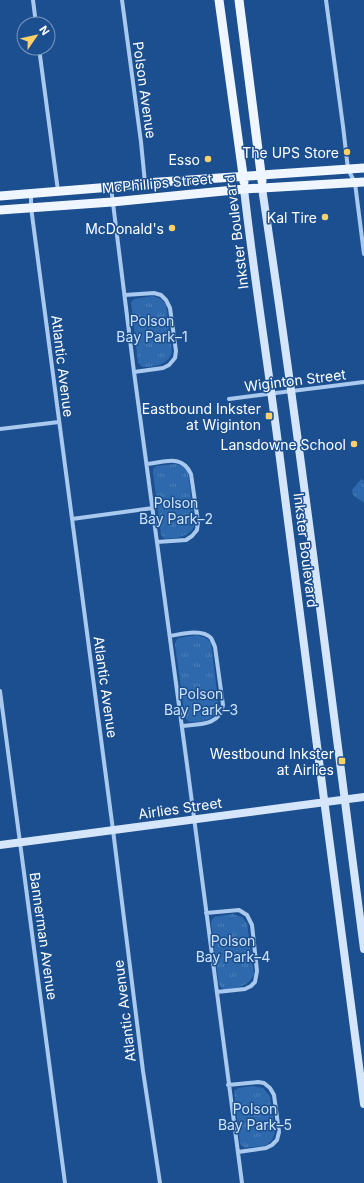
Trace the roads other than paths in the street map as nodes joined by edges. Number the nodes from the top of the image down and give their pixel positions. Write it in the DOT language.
graph roads {
  1 [pos="33,0"];
  2 [pos="122,0"];
  3 [pos="219,0"];
  4 [pos="239,0"];
  5 [pos="326,0"];
  6 [pos="35,16"];
  7 [pos="40,56"];
  8 [pos="364,168"];
  9 [pos="348,169"];
  10 [pos="261,175"];
  11 [pos="243,176"];
  12 [pos="359,182"];
  13 [pos="145,183"];
  14 [pos="111,187"];
  15 [pos="262,188"];
  16 [pos="244,189"];
  17 [pos="58,191"];
  18 [pos="30,194"];
  19 [pos="0,196"];
  20 [pos="112,202"];
  21 [pos="31,207"];
  22 [pos="0,210"];
  23 [pos="364,254"];
  24 [pos="125,295"];
  25 [pos="134,372"];
  26 [pos="364,382"];
  27 [pos="292,391"];
  28 [pos="272,393"];
  29 [pos="228,399"];
  30 [pos="59,422"];
  31 [pos="0,430"];
  32 [pos="147,464"];
  33 [pos="153,508"];
  34 [pos="72,518"];
  35 [pos="157,542"];
  36 [pos="170,636"];
  37 [pos="0,691"];
  38 [pos="182,726"];
  39 [pos="364,797"];
  40 [pos="344,799"];
  41 [pos="324,802"];
  42 [pos="194,819"];
  43 [pos="113,830"];
  44 [pos="21,843"];
  45 [pos="0,845"];
  46 [pos="206,913"];
  47 [pos="364,949"];
  48 [pos="217,992"];
  49 [pos="228,1085"];
  50 [pos="364,1104"];
  51 [pos="238,1152"];
  52 [pos="66,1183"];
  53 [pos="160,1183"];
  54 [pos="242,1183"];
  1 -- 6 [label="street"];
  2 -- 13 [label="street, Polson Avenue"];
  3 -- 11 [label="main road, Inkster Boulevard"];
  4 -- 10 [label="main road, Inkster Boulevard"];
  5 -- 9 [label="street"];
  7 -- 17 [label="street"];
  8 -- 9 [label="main road, McPhillips Street"];
  9 -- 10 [label="main road, McPhillips Street"];
  9 -- 12 [label="street"];
  10 -- 11 [label="main road, McPhillips Street"];
  10 -- 15 [label="main road, Inkster Boulevard"];
  11 -- 13 [label="main road, McPhillips Street"];
  11 -- 16 [label="main road, Inkster Boulevard"];
  12 -- 15 [label="main road, McPhillips Street"];
  12 -- 23 [label="street"];
  13 -- 14 [label="main road, McPhillips Street"];
  14 -- 17 [label="main road, McPhillips Street"];
  14 -- 20 [label="street"];
  15 -- 16 [label="main road, McPhillips Street"];
  15 -- 27 [label="main road, Inkster Boulevard"];
  16 -- 20 [label="main road, McPhillips Street"];
  16 -- 28 [label="main road, Inkster Boulevard"];
  17 -- 18 [label="main road, McPhillips Street"];
  18 -- 19 [label="main road, McPhillips Street"];
  18 -- 21 [label="street, Atlantic Avenue"];
  20 -- 21 [label="main road, McPhillips Street"];
  20 -- 24 [label="street"];
  21 -- 22 [label="main road, McPhillips Street"];
  21 -- 30 [label="street, Atlantic Avenue"];
  24 -- 25 [label="street"];
  24 -- 25 [label="street"];
  25 -- 32 [label="street"];
  26 -- 27 [label="street, Wiginton Street"];
  27 -- 28 [label="street, Wiginton Street"];
  27 -- 40 [label="main road, Inkster Boulevard"];
  28 -- 29 [label="street, Wiginton Street"];
  28 -- 41 [label="main road, Inkster Boulevard"];
  30 -- 31 [label="street"];
  30 -- 34 [label="street, Atlantic Avenue"];
  32 -- 33 [label="street"];
  32 -- 35 [label="street"];
  33 -- 34 [label="street"];
  33 -- 35 [label="street"];
  34 -- 43 [label="street, Atlantic Avenue"];
  35 -- 36 [label="street"];
  36 -- 38 [label="street"];
  36 -- 38 [label="street"];
  37 -- 44 [label="street, Bannerman Avenue"];
  38 -- 42 [label="street"];
  39 -- 40 [label="main road, Airlies Street"];
  40 -- 41 [label="main road, Airlies Street"];
  40 -- 47 [label="main road, Inkster Boulevard"];
  41 -- 42 [label="main road, Airlies Street"];
  41 -- 50 [label="main road, Inkster Boulevard"];
  42 -- 43 [label="main road, Airlies Street"];
  42 -- 46 [label="street"];
  43 -- 44 [label="main road, Airlies Street"];
  43 -- 53 [label="street, Atlantic Avenue"];
  44 -- 45 [label="main road, Airlies Street"];
  44 -- 52 [label="street, Bannerman Avenue"];
  46 -- 48 [label="street"];
  46 -- 48 [label="street"];
  48 -- 49 [label="street"];
  49 -- 51 [label="street"];
  49 -- 51 [label="street"];
  51 -- 54 [label="street"];
}
